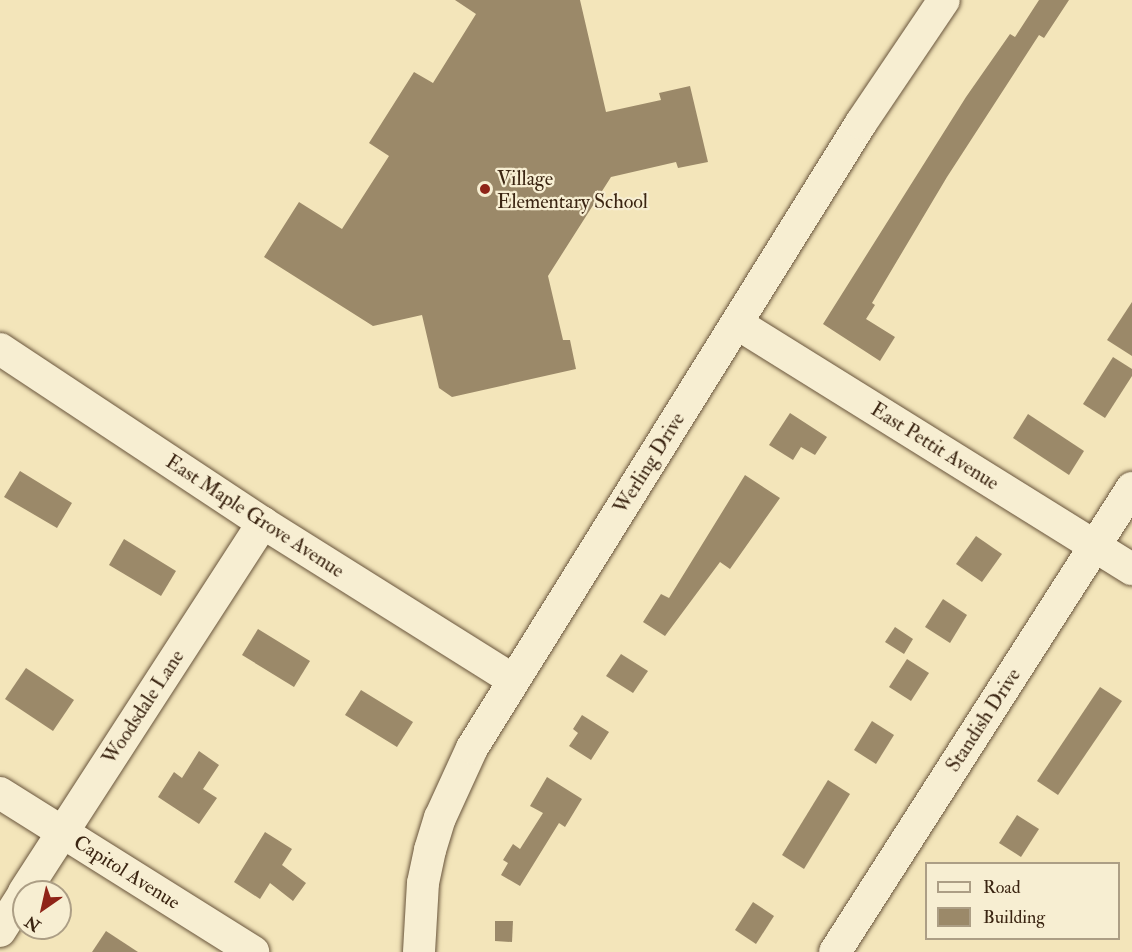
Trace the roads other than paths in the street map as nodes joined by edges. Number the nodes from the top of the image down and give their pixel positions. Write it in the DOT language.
graph roads {
  1 [pos="944,0"];
  2 [pos="738,324"];
  3 [pos="0,349"];
  4 [pos="1132,488"];
  5 [pos="263,523"];
  6 [pos="1095,546"];
  7 [pos="1132,569"];
  8 [pos="512,679"];
  9 [pos="0,793"];
  10 [pos="63,832"];
  11 [pos="32,880"];
  12 [pos="12,912"];
  13 [pos="0,931"];
  14 [pos="253,952"];
  15 [pos="419,952"];
  16 [pos="835,952"];
  1 -- 2 [label="street, Werling Drive"];
  2 -- 6 [label="street, East Pettit Avenue"];
  2 -- 8 [label="street, Werling Drive"];
  3 -- 5 [label="street, East Maple Grove Avenue"];
  4 -- 6 [label="street, Standish Drive"];
  5 -- 8 [label="street, East Maple Grove Avenue"];
  5 -- 10 [label="street, Woodsdale Lane"];
  6 -- 7 [label="street, East Pettit Avenue"];
  6 -- 16 [label="street, Standish Drive"];
  8 -- 15 [label="street, Werling Drive"];
  9 -- 10 [label="street, Capitol Avenue"];
  10 -- 11 [label="street, Woodsdale Lane"];
  10 -- 14 [label="street, Capitol Avenue"];
  12 -- 13 [label="street, Woodsdale Lane"];
}
